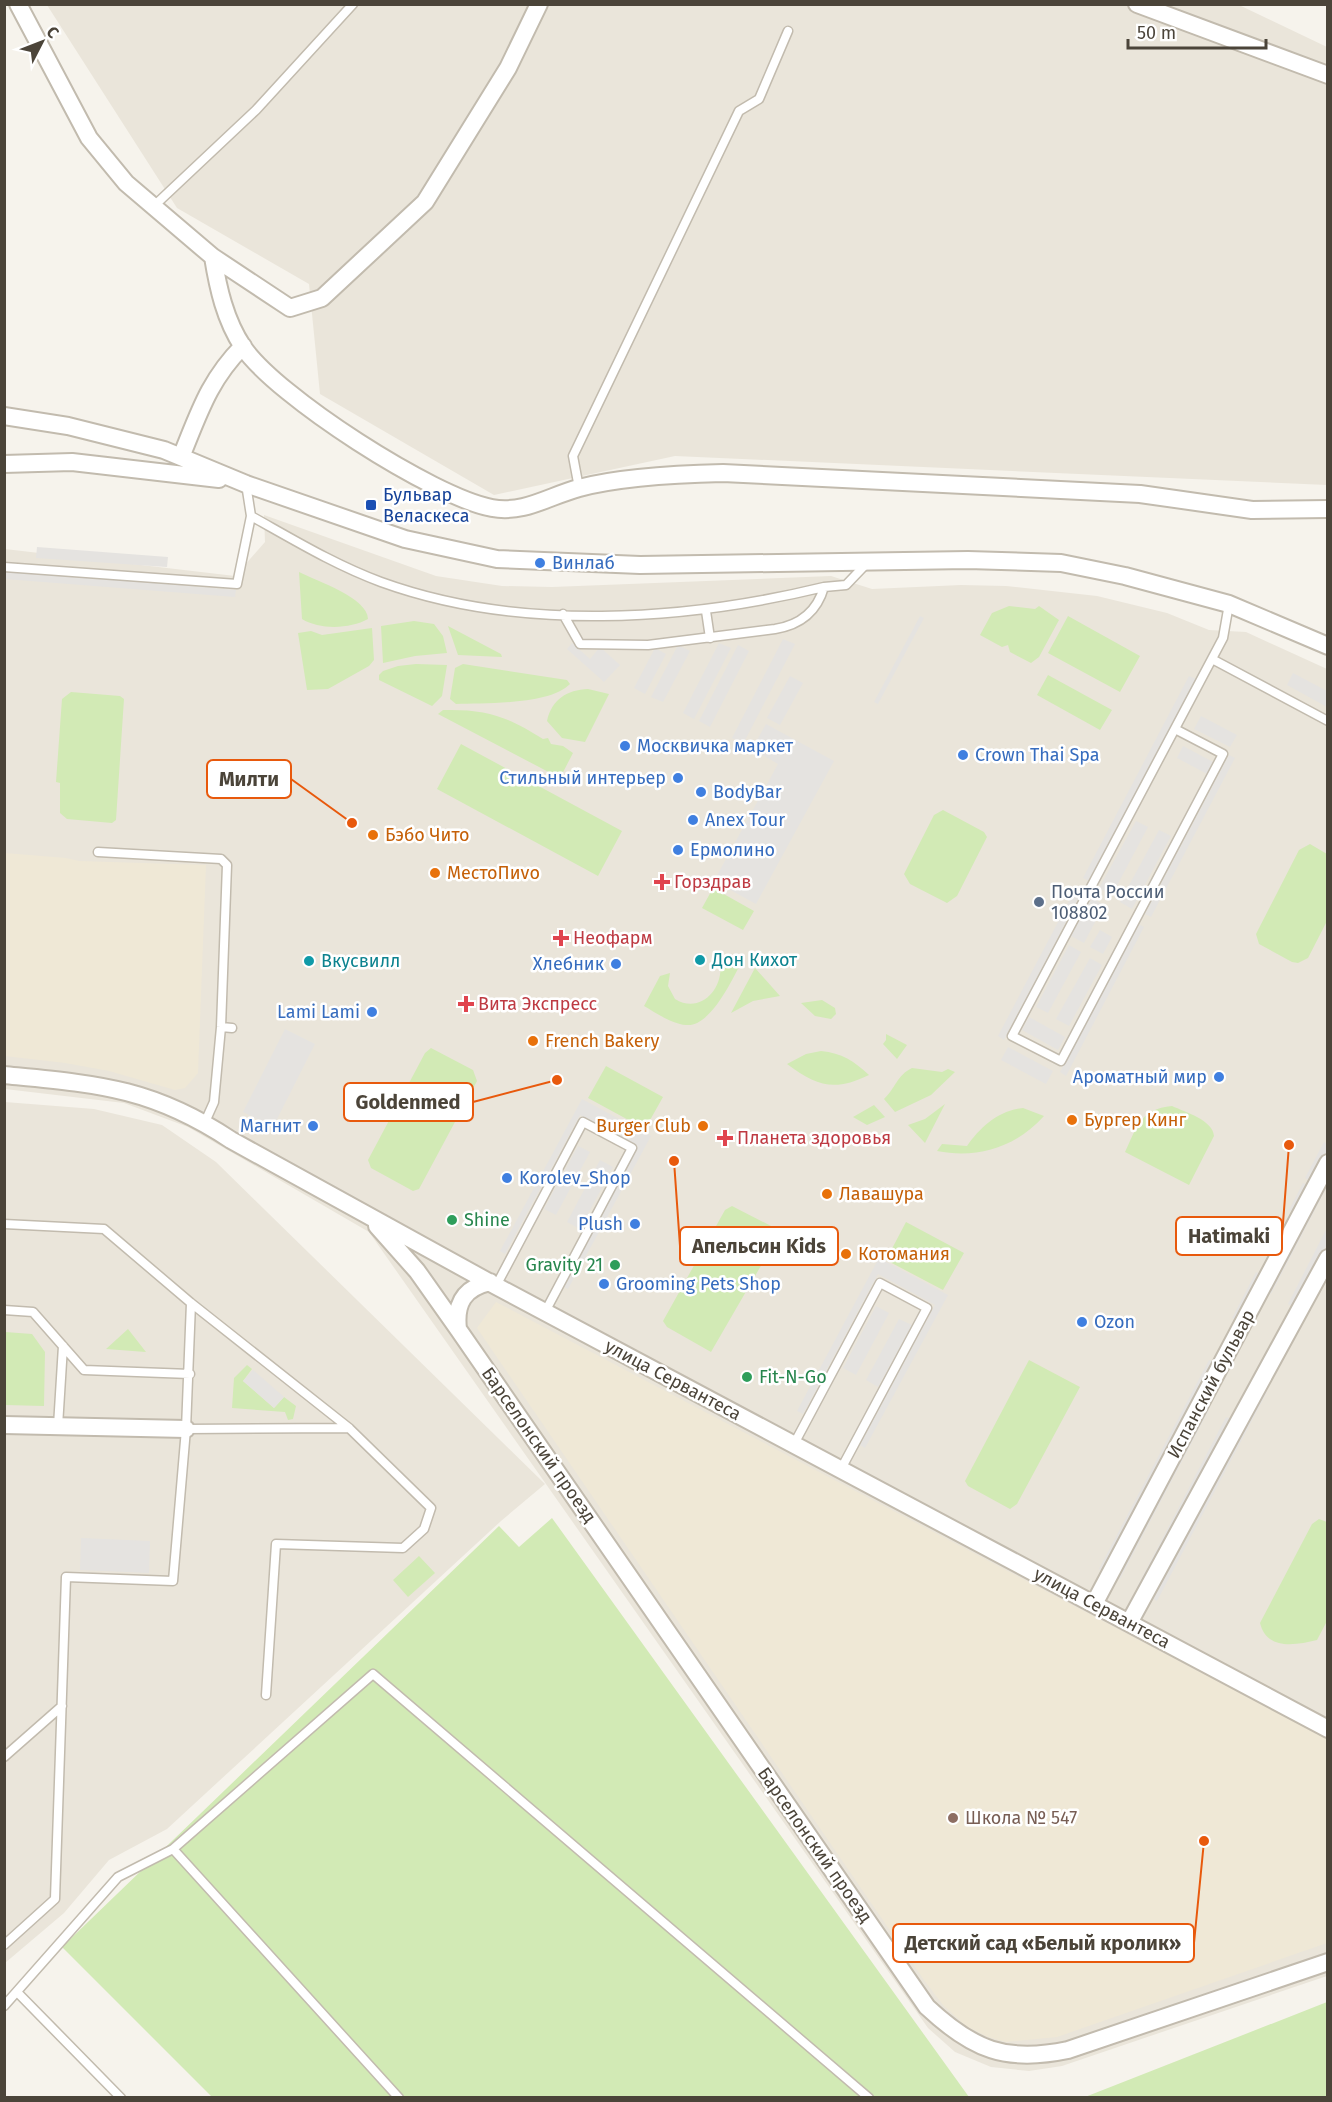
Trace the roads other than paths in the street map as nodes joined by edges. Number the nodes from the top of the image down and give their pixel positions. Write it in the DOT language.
graph roads {
  1 [pos="18,4"];
  2 [pos="352,4"];
  3 [pos="539,4"];
  4 [pos="1137,4"];
  5 [pos="788,31"];
  6 [pos="1328,75"];
  7 [pos="154,205"];
  8 [pos="213,257"];
  9 [pos="243,346"];
  10 [pos="4,416"];
  11 [pos="182,457"];
  12 [pos="4,464"];
  13 [pos="246,484"];
  14 [pos="579,488"];
  15 [pos="1328,509"];
  16 [pos="251,516"];
  17 [pos="869,561"];
  18 [pos="4,567"];
  19 [pos="824,587"];
  20 [pos="1228,604"];
  21 [pos="706,611"];
  22 [pos="563,614"];
  23 [pos="710,638"];
  24 [pos="1328,645"];
  25 [pos="1212,659"];
  26 [pos="1328,721"];
  27 [pos="1174,729"];
  28 [pos="98,852"];
  29 [pos="221,1027"];
  30 [pos="232,1028"];
  31 [pos="4,1075"];
  32 [pos="205,1122"];
  33 [pos="1328,1163"];
  34 [pos="369,1216"];
  35 [pos="4,1224"];
  36 [pos="1328,1258"];
  37 [pos="493,1284"];
  38 [pos="191,1303"];
  39 [pos="4,1310"];
  40 [pos="546,1312"];
  41 [pos="458,1329"];
  42 [pos="63,1346"];
  43 [pos="190,1374"];
  44 [pos="4,1425"];
  45 [pos="58,1426"];
  46 [pos="349,1428"];
  47 [pos="186,1429"];
  48 [pos="794,1444"];
  49 [pos="841,1469"];
  50 [pos="1094,1604"];
  51 [pos="1129,1623"];
  52 [pos="266,1695"];
  53 [pos="62,1706"];
  54 [pos="1328,1729"];
  55 [pos="4,1757"];
  56 [pos="173,1849"];
  57 [pos="4,1945"];
  58 [pos="1328,1962"];
  59 [pos="17,1992"];
  60 [pos="4,2006"];
  61 [pos="121,2097"];
  62 [pos="399,2097"];
  63 [pos="869,2097"];
  1 -- 7 [label="street"];
  2 -- 7 [label="lane"];
  3 -- 8 [label="street"];
  4 -- 6 [label="street"];
  5 -- 14 [label="lane"];
  7 -- 8 [label="street"];
  8 -- 9 [label="street"];
  9 -- 11 [label="street"];
  9 -- 14 [label="street"];
  10 -- 11 [label="street"];
  11 -- 13 [label="street"];
  12 -- 13 [label="street"];
  13 -- 16 [label="lane"];
  13 -- 17 [label="street"];
  14 -- 15 [label="street"];
  16 -- 18 [label="lane"];
  16 -- 22 [label="lane"];
  17 -- 19 [label="lane"];
  17 -- 20 [label="street"];
  19 -- 21 [label="lane"];
  19 -- 23 [label="lane"];
  20 -- 24 [label="street"];
  20 -- 25 [label="lane"];
  21 -- 22 [label="lane"];
  21 -- 23 [label="lane"];
  22 -- 23 [label="lane"];
  25 -- 26 [label="lane"];
  25 -- 27 [label="lane"];
  27 -- 27 [label="lane"];
  28 -- 29 [label="lane"];
  29 -- 30 [label="lane"];
  29 -- 32 [label="lane"];
  31 -- 32 [label="street, улица Сервантеса"];
  32 -- 34 [label="street, улица Сервантеса"];
  33 -- 50 [label="street, Испанский бульвар"];
  34 -- 37 [label="street, улица Сервантеса"];
  34 -- 41 [label="street, Барселонский проезд"];
  35 -- 38 [label="lane"];
  36 -- 51 [label="street"];
  37 -- 40 [label="street, улица Сервантеса"];
  37 -- 40 [label="lane"];
  37 -- 41 [label="street"];
  38 -- 43 [label="lane"];
  38 -- 46 [label="lane"];
  39 -- 42 [label="lane"];
  40 -- 48 [label="street, улица Сервантеса"];
  41 -- 58 [label="street, Барселонский проезд"];
  42 -- 43 [label="lane"];
  42 -- 45 [label="lane"];
  43 -- 47 [label="lane"];
  44 -- 45 [label="street"];
  45 -- 47 [label="street"];
  46 -- 47 [label="lane"];
  46 -- 52 [label="lane"];
  47 -- 53 [label="lane"];
  48 -- 49 [label="street, улица Сервантеса"];
  48 -- 49 [label="lane"];
  49 -- 50 [label="street, улица Сервантеса"];
  50 -- 51 [label="street, улица Сервантеса"];
  51 -- 54 [label="street, улица Сервантеса"];
  53 -- 55 [label="lane"];
  53 -- 57 [label="lane"];
  56 -- 59 [label="lane"];
  56 -- 62 [label="lane"];
  56 -- 63 [label="lane"];
  59 -- 60 [label="lane"];
  59 -- 61 [label="lane"];
}
